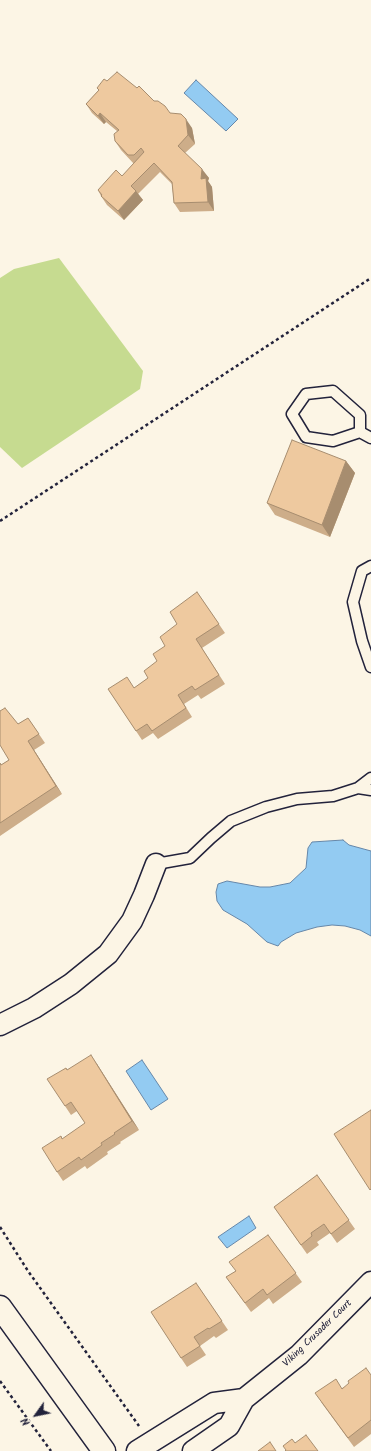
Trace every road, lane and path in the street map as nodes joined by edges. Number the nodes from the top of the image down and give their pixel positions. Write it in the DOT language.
graph roads {
  1 [pos="371,278"];
  2 [pos="360,432"];
  3 [pos="371,438"];
  4 [pos="0,521"];
  5 [pos="371,566"];
  6 [pos="371,667"];
  7 [pos="371,778"];
  8 [pos="358,788"];
  9 [pos="371,790"];
  10 [pos="156,864"];
  11 [pos="0,1025"];
  12 [pos="0,1227"];
  13 [pos="371,1282"];
  14 [pos="0,1307"];
  15 [pos="0,1381"];
  16 [pos="244,1399"];
  17 [pos="144,1447"];
  18 [pos="51,1451"];
  19 [pos="104,1451"];
  20 [pos="193,1451"];
  1 -- 4 [label="path"];
  2 -- 2 [label="lane"];
  2 -- 3 [label="lane"];
  5 -- 6 [label="lane"];
  7 -- 8 [label="lane"];
  8 -- 9 [label="lane"];
  8 -- 10 [label="lane"];
  10 -- 11 [label="street"];
  12 -- 17 [label="path"];
  13 -- 16 [label="street, Viking Crusader Court"];
  14 -- 19 [label="street"];
  15 -- 18 [label="path"];
  16 -- 17 [label="street"];
  16 -- 20 [label="street, Viking Crusader Court"];
}
